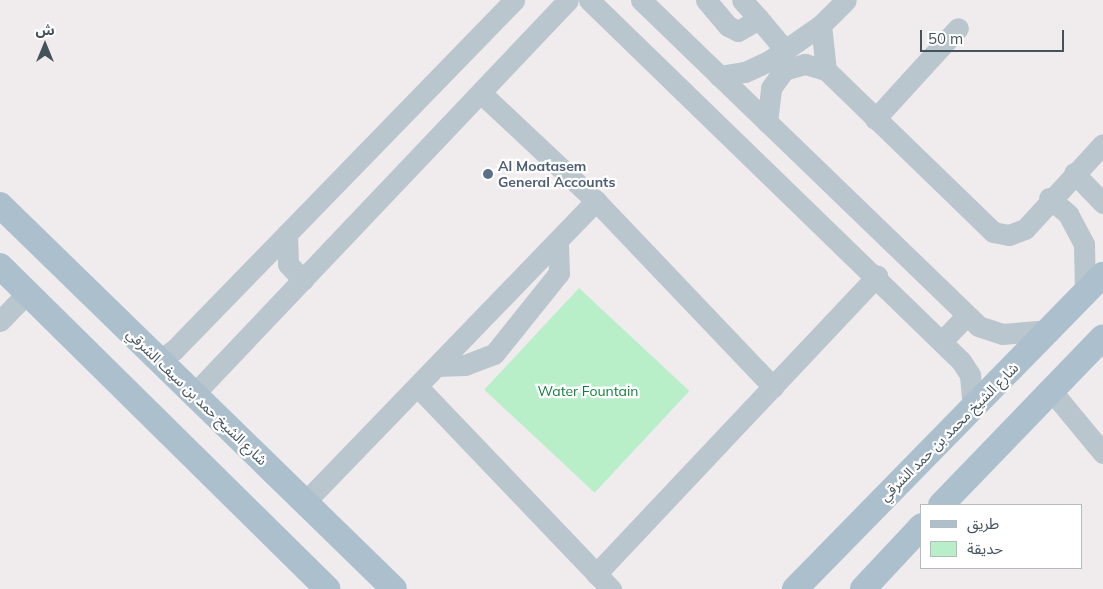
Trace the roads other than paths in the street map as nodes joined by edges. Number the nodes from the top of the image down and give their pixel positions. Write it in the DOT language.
graph roads {
  1 [pos="514,0"];
  2 [pos="568,0"];
  3 [pos="590,0"];
  4 [pos="706,0"];
  5 [pos="742,0"];
  6 [pos="846,0"];
  7 [pos="645,4"];
  8 [pos="759,19"];
  9 [pos="822,25"];
  10 [pos="958,28"];
  11 [pos="626,32"];
  12 [pos="785,50"];
  13 [pos="826,70"];
  14 [pos="719,76"];
  15 [pos="482,94"];
  16 [pos="875,119"];
  17 [pos="767,122"];
  18 [pos="1103,144"];
  19 [pos="1074,173"];
  20 [pos="1049,198"];
  21 [pos="596,201"];
  22 [pos="1103,203"];
  23 [pos="0,205"];
  24 [pos="287,234"];
  25 [pos="558,241"];
  26 [pos="0,266"];
  27 [pos="1103,275"];
  28 [pos="877,276"];
  29 [pos="303,280"];
  30 [pos="27,293"];
  31 [pos="1085,294"];
  32 [pos="966,316"];
  33 [pos="0,321"];
  34 [pos="1050,330"];
  35 [pos="1103,337"];
  36 [pos="942,341"];
  37 [pos="159,360"];
  38 [pos="437,366"];
  39 [pos="417,386"];
  40 [pos="773,387"];
  41 [pos="1050,389"];
  42 [pos="194,394"];
  43 [pos="973,409"];
  44 [pos="1103,453"];
  45 [pos="305,502"];
  46 [pos="942,504"];
  47 [pos="920,528"];
  48 [pos="596,574"];
  49 [pos="864,588"];
  50 [pos="328,589"];
  51 [pos="394,589"];
  52 [pos="611,589"];
  53 [pos="795,589"];
  1 -- 24 [label="street"];
  2 -- 15 [label="street"];
  3 -- 11 [label="street"];
  4 -- 8 [label="street"];
  5 -- 8 [label="street"];
  6 -- 9 [label="street"];
  7 -- 11 [label="street"];
  7 -- 14 [label="street"];
  8 -- 12 [label="street"];
  9 -- 12 [label="street"];
  9 -- 13 [label="street"];
  10 -- 16 [label="street"];
  11 -- 28 [label="street"];
  12 -- 14 [label="street"];
  13 -- 16 [label="street"];
  13 -- 17 [label="street"];
  14 -- 17 [label="street"];
  15 -- 21 [label="street"];
  15 -- 29 [label="street"];
  16 -- 20 [label="street"];
  17 -- 32 [label="street"];
  18 -- 19 [label="street"];
  19 -- 20 [label="street"];
  19 -- 22 [label="street"];
  20 -- 31 [label="street"];
  21 -- 25 [label="street"];
  21 -- 40 [label="street"];
  23 -- 37 [label="main road, شارع الشيخ حمد بن سيف الشرقي"];
  24 -- 29 [label="street"];
  24 -- 37 [label="street"];
  25 -- 38 [label="street"];
  25 -- 38 [label="street"];
  26 -- 30 [label="main road"];
  27 -- 31 [label="main road, شارع الشيخ محمد بن حمد الشرقي"];
  28 -- 36 [label="street"];
  28 -- 40 [label="street"];
  29 -- 42 [label="street"];
  30 -- 33 [label="street"];
  30 -- 50 [label="main road"];
  31 -- 34 [label="main road, شارع الشيخ محمد بن حمد الشرقي"];
  32 -- 34 [label="street"];
  32 -- 36 [label="street"];
  34 -- 43 [label="main road, شارع الشيخ محمد بن حمد الشرقي"];
  35 -- 41 [label="main road"];
  36 -- 43 [label="street"];
  37 -- 42 [label="main road, شارع الشيخ حمد بن سيف الشرقي"];
  38 -- 39 [label="street"];
  39 -- 45 [label="street"];
  39 -- 48 [label="street"];
  40 -- 48 [label="street"];
  41 -- 44 [label="street"];
  41 -- 46 [label="main road"];
  42 -- 45 [label="main road, شارع الشيخ حمد بن سيف الشرقي"];
  43 -- 53 [label="main road, شارع الشيخ محمد بن حمد الشرقي"];
  45 -- 51 [label="main road, شارع الشيخ حمد بن سيف الشرقي"];
  47 -- 49 [label="main road"];
  48 -- 52 [label="street"];
}
